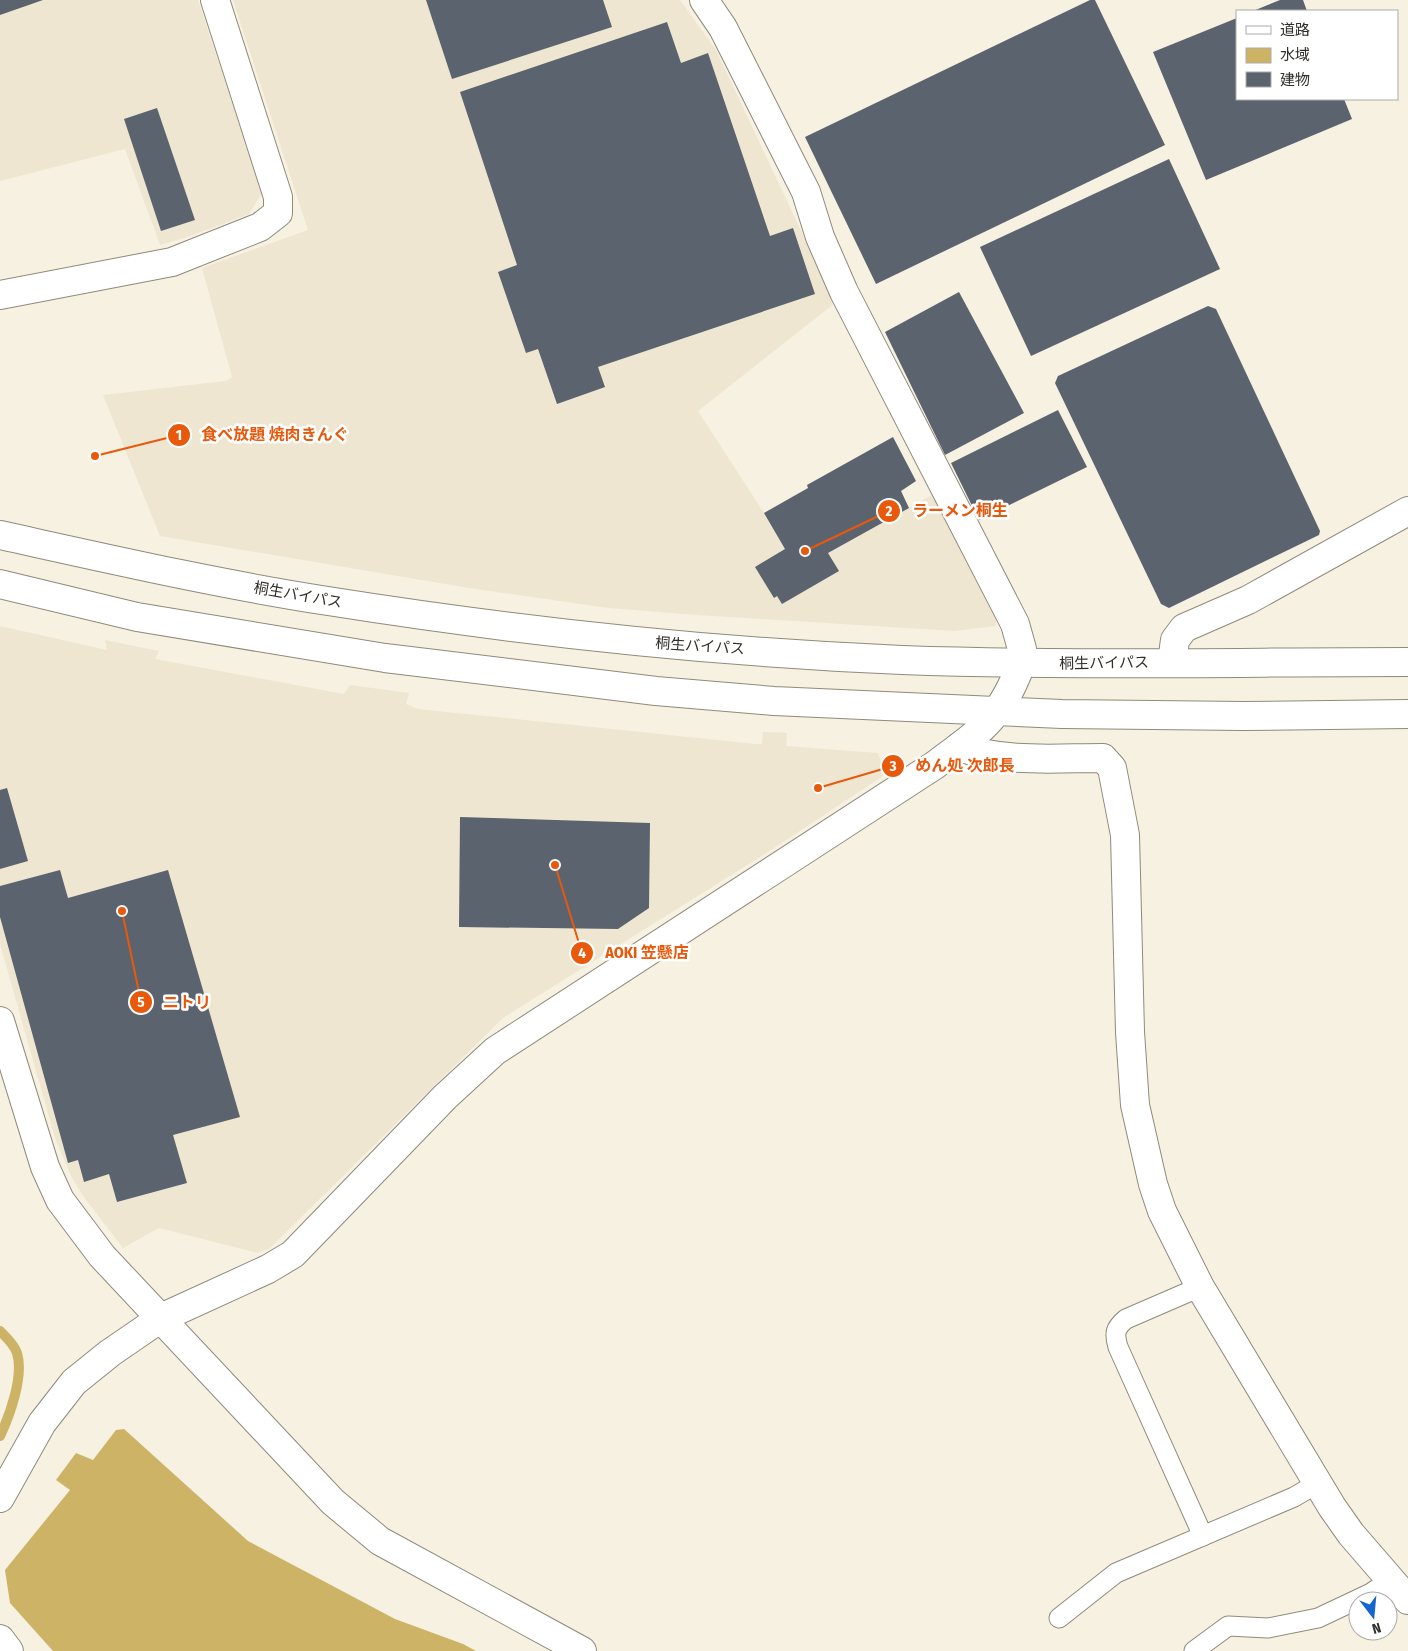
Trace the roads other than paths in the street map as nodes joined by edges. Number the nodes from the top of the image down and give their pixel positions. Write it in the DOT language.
graph roads {
  1 [pos="215,0"];
  2 [pos="704,0"];
  3 [pos="0,295"];
  4 [pos="1408,511"];
  5 [pos="0,535"];
  6 [pos="0,584"];
  7 [pos="1172,662"];
  8 [pos="1408,662"];
  9 [pos="1021,664"];
  10 [pos="998,711"];
  11 [pos="1408,714"];
  12 [pos="959,747"];
  13 [pos="0,1021"];
  14 [pos="1200,1286"];
  15 [pos="161,1318"];
  16 [pos="1318,1483"];
  17 [pos="0,1498"];
  18 [pos="1203,1536"];
  19 [pos="1399,1590"];
  20 [pos="1059,1618"];
  21 [pos="0,1640"];
  22 [pos="10,1651"];
  23 [pos="582,1651"];
  24 [pos="1194,1651"];
  1 -- 3 [label="main road"];
  2 -- 9 [label="main road"];
  4 -- 7 [label="main road"];
  5 -- 9 [label="main road, 桐生バイパス"];
  6 -- 10 [label="main road"];
  7 -- 8 [label="main road, 桐生バイパス"];
  7 -- 9 [label="main road, 桐生バイパス"];
  9 -- 10 [label="main road"];
  10 -- 11 [label="main road"];
  10 -- 12 [label="main road"];
  12 -- 14 [label="main road"];
  12 -- 15 [label="main road"];
  13 -- 15 [label="main road"];
  14 -- 16 [label="main road"];
  14 -- 18 [label="lane"];
  15 -- 17 [label="main road"];
  15 -- 23 [label="main road"];
  16 -- 18 [label="lane"];
  16 -- 19 [label="main road"];
  18 -- 20 [label="lane"];
  19 -- 24 [label="lane"];
  21 -- 22 [label="main road"];
}
